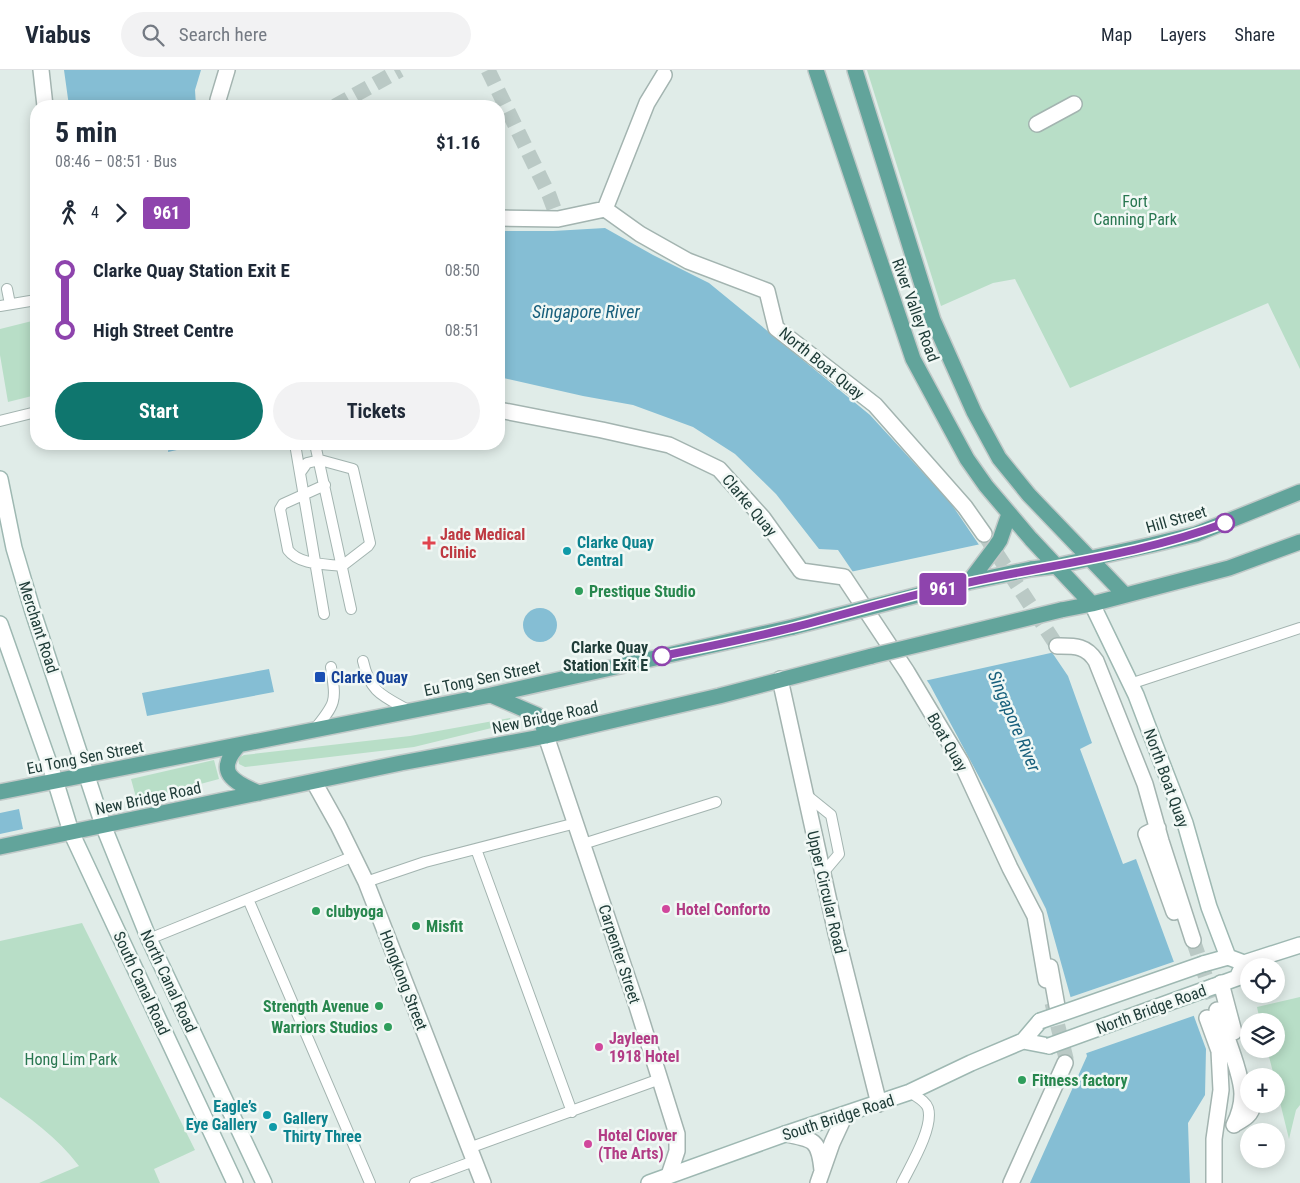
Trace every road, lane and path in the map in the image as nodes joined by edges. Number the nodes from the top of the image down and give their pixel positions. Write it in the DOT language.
graph roads {
  1 [pos="41,70"];
  2 [pos="227,70"];
  3 [pos="816,70"];
  4 [pos="854,70"];
  5 [pos="668,73"];
  6 [pos="44,100"];
  7 [pos="218,100"];
  8 [pos="1074,104"];
  9 [pos="1037,124"];
  10 [pos="605,209"];
  11 [pos="505,218"];
  12 [pos="7,289"];
  13 [pos="30,301"];
  14 [pos="5,305"];
  15 [pos="505,411"];
  16 [pos="30,414"];
  17 [pos="0,422"];
  18 [pos="296,450"];
  19 [pos="318,450"];
  20 [pos="320,460"];
  21 [pos="300,473"];
  22 [pos="0,478"];
  23 [pos="325,486"];
  24 [pos="1300,492"];
  25 [pos="304,495"];
  26 [pos="1009,514"];
  27 [pos="984,534"];
  28 [pos="1300,542"];
  29 [pos="1089,558"];
  30 [pos="316,563"];
  31 [pos="342,566"];
  32 [pos="1056,566"];
  33 [pos="844,577"];
  34 [pos="969,582"];
  35 [pos="1125,595"];
  36 [pos="1092,604"];
  37 [pos="351,609"];
  38 [pos="324,614"];
  39 [pos="0,624"];
  40 [pos="1300,628"];
  41 [pos="1057,646"];
  42 [pos="363,661"];
  43 [pos="331,667"];
  44 [pos="780,679"];
  45 [pos="1130,684"];
  46 [pos="491,695"];
  47 [pos="410,711"];
  48 [pos="314,731"];
  49 [pos="546,736"];
  50 [pos="239,745"];
  51 [pos="87,774"];
  52 [pos="55,780"];
  53 [pos="314,782"];
  54 [pos="0,792"];
  55 [pos="259,793"];
  56 [pos="805,794"];
  57 [pos="716,802"];
  58 [pos="576,823"];
  59 [pos="103,825"];
  60 [pos="71,832"];
  61 [pos="583,844"];
  62 [pos="0,847"];
  63 [pos="476,849"];
  64 [pos="354,856"];
  65 [pos="823,874"];
  66 [pos="366,882"];
  67 [pos="248,900"];
  68 [pos="1035,916"];
  69 [pos="149,939"];
  70 [pos="1189,942"];
  71 [pos="1300,946"];
  72 [pos="1228,957"];
  73 [pos="1260,958"];
  74 [pos="1240,962"];
  75 [pos="1240,973"];
  76 [pos="1046,980"];
  77 [pos="1219,989"];
  78 [pos="1057,1006"];
  79 [pos="1040,1021"];
  80 [pos="1023,1041"];
  81 [pos="1065,1064"];
  82 [pos="1244,1068"];
  83 [pos="660,1079"];
  84 [pos="910,1092"];
  85 [pos="879,1104"];
  86 [pos="572,1112"];
  87 [pos="1249,1113"];
  88 [pos="845,1115"];
  89 [pos="1234,1125"];
  90 [pos="786,1134"];
  91 [pos="1214,1138"];
  92 [pos="471,1155"];
  93 [pos="669,1175"];
  94 [pos="820,1179"];
  95 [pos="235,1183"];
  96 [pos="264,1183"];
  97 [pos="370,1183"];
  98 [pos="415,1183"];
  99 [pos="483,1183"];
  100 [pos="649,1183"];
  101 [pos="902,1183"];
  102 [pos="1011,1183"];
  103 [pos="1214,1183"];
  1 -- 6 [label="street"];
  2 -- 7 [label="street"];
  3 -- 26 [label="main road, River Valley Road"];
  4 -- 29 [label="main road, River Valley Road"];
  5 -- 10 [label="street"];
  8 -- 9 [label="street"];
  10 -- 11 [label="street"];
  10 -- 27 [label="street, North Boat Quay"];
  12 -- 14 [label="lane"];
  13 -- 14 [label="lane"];
  15 -- 33 [label="street, Clarke Quay"];
  16 -- 17 [label="lane"];
  18 -- 21 [label="lane"];
  19 -- 20 [label="lane"];
  20 -- 21 [label="lane"];
  20 -- 23 [label="lane"];
  20 -- 31 [label="lane"];
  21 -- 25 [label="lane"];
  22 -- 51 [label="street, Merchant Road"];
  23 -- 25 [label="lane"];
  23 -- 31 [label="lane"];
  24 -- 29 [label="main road, Hill Street"];
  25 -- 30 [label="lane"];
  25 -- 30 [label="lane"];
  26 -- 32 [label="main road, River Valley Road"];
  26 -- 34 [label="main road, bridge"];
  28 -- 35 [label="main road"];
  29 -- 32 [label="main road, Hill Street"];
  29 -- 35 [label="main road, River Valley Road"];
  30 -- 31 [label="lane"];
  30 -- 38 [label="lane"];
  31 -- 37 [label="lane"];
  32 -- 34 [label="main road, Eu Tong Sen Street, bridge"];
  32 -- 36 [label="main road, River Valley Road"];
  33 -- 68 [label="street, Boat Quay"];
  34 -- 46 [label="main road, Eu Tong Sen Street, bridge"];
  35 -- 36 [label="main road"];
  36 -- 44 [label="main road, New Bridge Road, bridge"];
  36 -- 45 [label="street, North Boat Quay"];
  39 -- 52 [label="street"];
  40 -- 45 [label="lane"];
  41 -- 70 [label="street, North Boat Quay"];
  42 -- 47 [label="lane"];
  43 -- 48 [label="lane"];
  44 -- 49 [label="main road, New Bridge Road"];
  44 -- 56 [label="street, Upper Circular Road"];
  45 -- 72 [label="street, North Boat Quay"];
  46 -- 47 [label="main road, Eu Tong Sen Street"];
  46 -- 49 [label="main road"];
  47 -- 48 [label="main road, Eu Tong Sen Street"];
  48 -- 50 [label="main road, Eu Tong Sen Street"];
  49 -- 53 [label="main road, New Bridge Road"];
  49 -- 58 [label="street, Carpenter Street"];
  50 -- 51 [label="main road, Eu Tong Sen Street"];
  50 -- 55 [label="main road"];
  51 -- 52 [label="main road, Eu Tong Sen Street"];
  51 -- 59 [label="street, North Canal Road"];
  52 -- 54 [label="main road, Eu Tong Sen Street"];
  52 -- 60 [label="street, South Canal Road"];
  53 -- 55 [label="main road, New Bridge Road"];
  53 -- 64 [label="street, Hongkong Street"];
  55 -- 59 [label="main road, New Bridge Road"];
  56 -- 65 [label="street, Upper Circular Road"];
  56 -- 65 [label="lane"];
  57 -- 61 [label="lane"];
  58 -- 61 [label="street, Carpenter Street"];
  58 -- 63 [label="lane"];
  59 -- 60 [label="main road, New Bridge Road"];
  59 -- 69 [label="street, North Canal Road"];
  60 -- 62 [label="main road, New Bridge Road"];
  60 -- 95 [label="street, South Canal Road"];
  61 -- 83 [label="street, Carpenter Street"];
  63 -- 66 [label="lane"];
  63 -- 86 [label="lane"];
  64 -- 66 [label="street, Hongkong Street"];
  64 -- 67 [label="lane"];
  65 -- 85 [label="street, Upper Circular Road"];
  66 -- 92 [label="street, Hongkong Street"];
  67 -- 69 [label="lane"];
  67 -- 97 [label="lane"];
  68 -- 76 [label="street, Boat Quay"];
  68 -- 78 [label="street, Boat Quay"];
  69 -- 96 [label="street, North Canal Road"];
  71 -- 73 [label="street"];
  72 -- 74 [label="street"];
  72 -- 79 [label="street, North Bridge Road, bridge"];
  75 -- 77 [label="street, North Bridge Road"];
  77 -- 80 [label="street, North Bridge Road, bridge"];
  77 -- 82 [label="street"];
  79 -- 80 [label="street, South Bridge Road"];
  80 -- 84 [label="street, South Bridge Road"];
  81 -- 102 [label="street"];
  83 -- 86 [label="lane"];
  83 -- 93 [label="street, Carpenter Street"];
  84 -- 85 [label="street, South Bridge Road"];
  84 -- 101 [label="lane"];
  85 -- 88 [label="street, South Bridge Road"];
  86 -- 92 [label="lane"];
  87 -- 89 [label="street"];
  88 -- 90 [label="street, South Bridge Road"];
  88 -- 94 [label="street"];
  89 -- 91 [label="street"];
  89 -- 91 [label="street"];
  90 -- 93 [label="street, South Bridge Road"];
  90 -- 94 [label="street"];
  91 -- 103 [label="street"];
  92 -- 98 [label="lane"];
  92 -- 99 [label="street, Hongkong Street"];
  93 -- 100 [label="street, South Bridge Road"];
}
